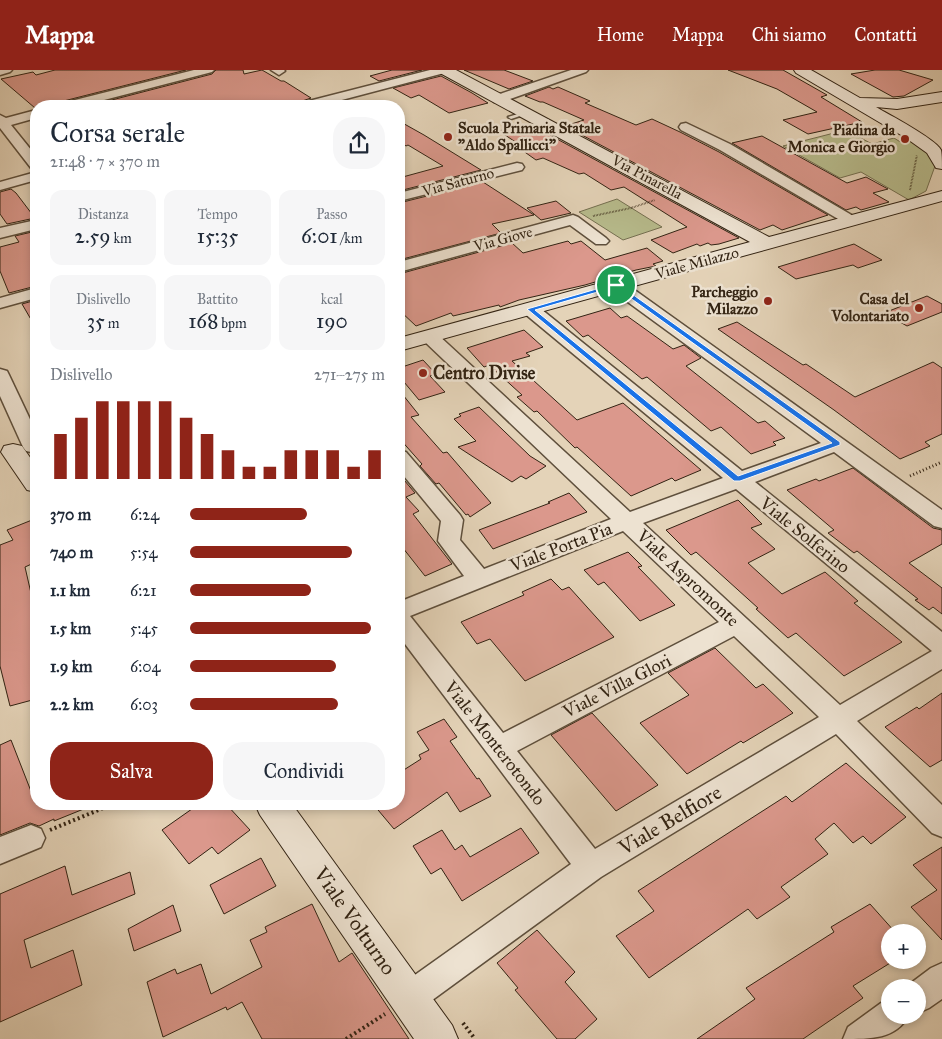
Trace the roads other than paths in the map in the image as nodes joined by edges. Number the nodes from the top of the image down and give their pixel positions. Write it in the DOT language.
graph roads {
  1 [pos="6,70"];
  2 [pos="208,70"];
  3 [pos="444,70"];
  4 [pos="582,70"];
  5 [pos="801,70"];
  6 [pos="0,71"];
  7 [pos="846,95"];
  8 [pos="942,97"];
  9 [pos="498,98"];
  10 [pos="90,100"];
  11 [pos="328,100"];
  12 [pos="912,103"];
  13 [pos="883,111"];
  14 [pos="30,115"];
  15 [pos="2,121"];
  16 [pos="897,122"];
  17 [pos="686,128"];
  18 [pos="935,147"];
  19 [pos="30,157"];
  20 [pos="942,164"];
  21 [pos="517,166"];
  22 [pos="942,170"];
  23 [pos="942,177"];
  24 [pos="30,178"];
  25 [pos="0,186"];
  26 [pos="405,195"];
  27 [pos="942,196"];
  28 [pos="897,207"];
  29 [pos="850,220"];
  30 [pos="30,226"];
  31 [pos="0,233"];
  32 [pos="601,241"];
  33 [pos="768,244"];
  34 [pos="405,265"];
  35 [pos="616,285"];
  36 [pos="30,295"];
  37 [pos="0,303"];
  38 [pos="530,309"];
  39 [pos="430,337"];
  40 [pos="405,343"];
  41 [pos="0,375"];
  42 [pos="837,444"];
  43 [pos="21,450"];
  44 [pos="405,464"];
  45 [pos="30,470"];
  46 [pos="737,479"];
  47 [pos="627,521"];
  48 [pos="942,521"];
  49 [pos="479,579"];
  50 [pos="405,609"];
  51 [pos="736,624"];
  52 [pos="405,627"];
  53 [pos="942,646"];
  54 [pos="942,657"];
  55 [pos="839,720"];
  56 [pos="498,748"];
  57 [pos="276,810"];
  58 [pos="942,824"];
  59 [pos="31,838"];
  60 [pos="0,851"];
  61 [pos="591,867"];
  62 [pos="942,979"];
  63 [pos="926,991"];
  64 [pos="409,998"];
  65 [pos="881,1024"];
  66 [pos="438,1039"];
  67 [pos="860,1039"];
  1 -- 6 [label="street"];
  2 -- 10 [label="street"];
  3 -- 9 [label="street, Via Pinarella"];
  3 -- 11 [label="street"];
  4 -- 9 [label="street"];
  5 -- 7 [label="street"];
  7 -- 13 [label="street"];
  7 -- 13 [label="street"];
  8 -- 12 [label="street"];
  9 -- 33 [label="street, Via Pinarella"];
  12 -- 13 [label="street"];
  12 -- 16 [label="street"];
  13 -- 16 [label="street"];
  13 -- 18 [label="street"];
  14 -- 15 [label="street"];
  15 -- 19 [label="street"];
  16 -- 18 [label="street"];
  17 -- 29 [label="street"];
  18 -- 20 [label="street"];
  21 -- 26 [label="street, Via Saturno"];
  22 -- 23 [label="street"];
  23 -- 28 [label="street, Viale Milazzo"];
  24 -- 25 [label="street"];
  27 -- 28 [label="street, Viale Milazzo"];
  28 -- 29 [label="street, Viale Milazzo"];
  29 -- 33 [label="street, Viale Milazzo"];
  30 -- 31 [label="street"];
  32 -- 34 [label="street, Via Giove"];
  33 -- 35 [label="street, Viale Milazzo"];
  35 -- 38 [label="street, Viale Milazzo"];
  35 -- 42 [label="street"];
  36 -- 37 [label="street"];
  38 -- 39 [label="street, Viale Milazzo"];
  38 -- 46 [label="street, Viale Solferino"];
  39 -- 40 [label="street, Viale Milazzo"];
  39 -- 47 [label="street, Viale Aspromonte"];
  41 -- 43 [label="street"];
  42 -- 46 [label="street, Viale Porta Pia"];
  42 -- 48 [label="street"];
  43 -- 45 [label="street"];
  44 -- 49 [label="street"];
  46 -- 47 [label="street, Viale Porta Pia"];
  46 -- 53 [label="street, Viale Solferino"];
  47 -- 49 [label="street, Viale Porta Pia"];
  47 -- 51 [label="street, Viale Aspromonte"];
  49 -- 50 [label="street, Viale Porta Pia"];
  51 -- 55 [label="street, Viale Aspromonte"];
  51 -- 56 [label="street, Viale Villa Glori"];
  52 -- 56 [label="street, Viale Monterotondo"];
  54 -- 55 [label="street, Viale Belfiore"];
  55 -- 58 [label="street, Viale Aspromonte"];
  55 -- 61 [label="street, Viale Belfiore"];
  56 -- 61 [label="street, Viale Monterotondo"];
  57 -- 64 [label="street, Viale Volturno"];
  59 -- 60 [label="street"];
  61 -- 64 [label="street, Viale Belfiore"];
  62 -- 63 [label="street"];
  64 -- 66 [label="street, Viale Volturno"];
  65 -- 67 [label="street"];
}
